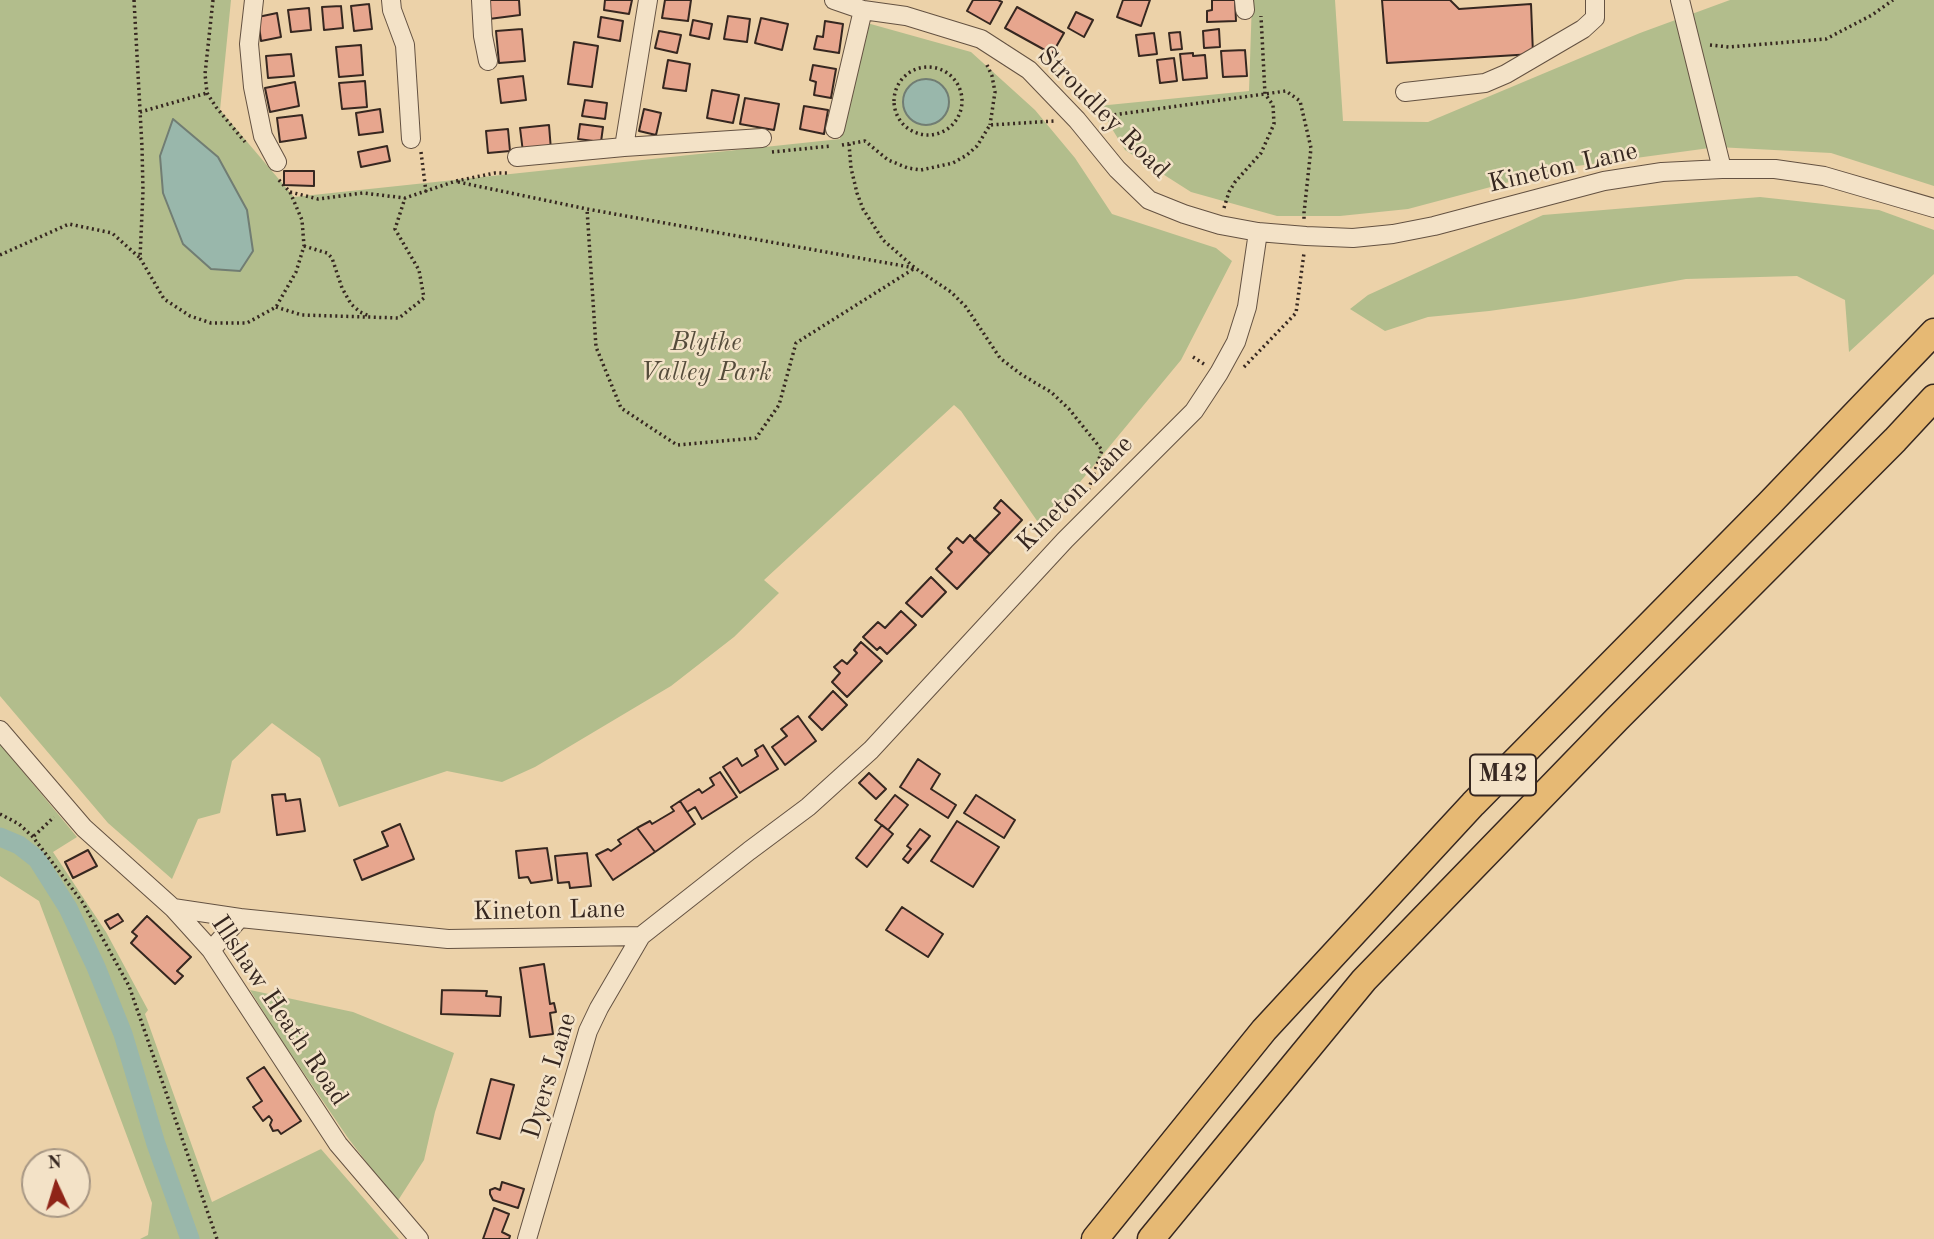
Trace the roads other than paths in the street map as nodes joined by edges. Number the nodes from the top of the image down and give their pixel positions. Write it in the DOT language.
graph roads {
  1 [pos="254,0"];
  2 [pos="391,0"];
  3 [pos="481,0"];
  4 [pos="648,0"];
  5 [pos="834,0"];
  6 [pos="1595,0"];
  7 [pos="1680,0"];
  8 [pos="909,8"];
  9 [pos="863,10"];
  10 [pos="488,61"];
  11 [pos="1405,92"];
  12 [pos="843,130"];
  13 [pos="411,139"];
  14 [pos="764,146"];
  15 [pos="624,147"];
  16 [pos="519,164"];
  17 [pos="276,169"];
  18 [pos="1722,169"];
  19 [pos="1934,208"];
  20 [pos="1258,232"];
  21 [pos="1934,332"];
  22 [pos="1934,398"];
  23 [pos="0,730"];
  24 [pos="173,908"];
  25 [pos="240,918"];
  26 [pos="641,936"];
  27 [pos="211,950"];
  28 [pos="419,1239"];
  29 [pos="527,1239"];
  30 [pos="1095,1239"];
  31 [pos="1151,1239"];
  1 -- 17 [label="street"];
  2 -- 13 [label="street"];
  3 -- 10 [label="street"];
  4 -- 15 [label="street"];
  5 -- 9 [label="street, Stroudley Road"];
  6 -- 11 [label="street"];
  7 -- 18 [label="street"];
  8 -- 9 [label="street, Stroudley Road"];
  8 -- 20 [label="street, Stroudley Road"];
  9 -- 12 [label="street"];
  14 -- 15 [label="street"];
  15 -- 16 [label="street"];
  18 -- 19 [label="street, Kineton Lane"];
  18 -- 20 [label="street, Kineton Lane"];
  20 -- 26 [label="street, Kineton Lane"];
  21 -- 30 [label="highway, M42"];
  22 -- 31 [label="highway, M42"];
  23 -- 24 [label="street, Illshaw Heath Road"];
  24 -- 25 [label="street, Kineton Lane"];
  24 -- 27 [label="street, Illshaw Heath Road"];
  25 -- 26 [label="street, Kineton Lane"];
  25 -- 27 [label="street"];
  26 -- 29 [label="street, Dyers Lane"];
  27 -- 28 [label="street, Illshaw Heath Road"];
}
